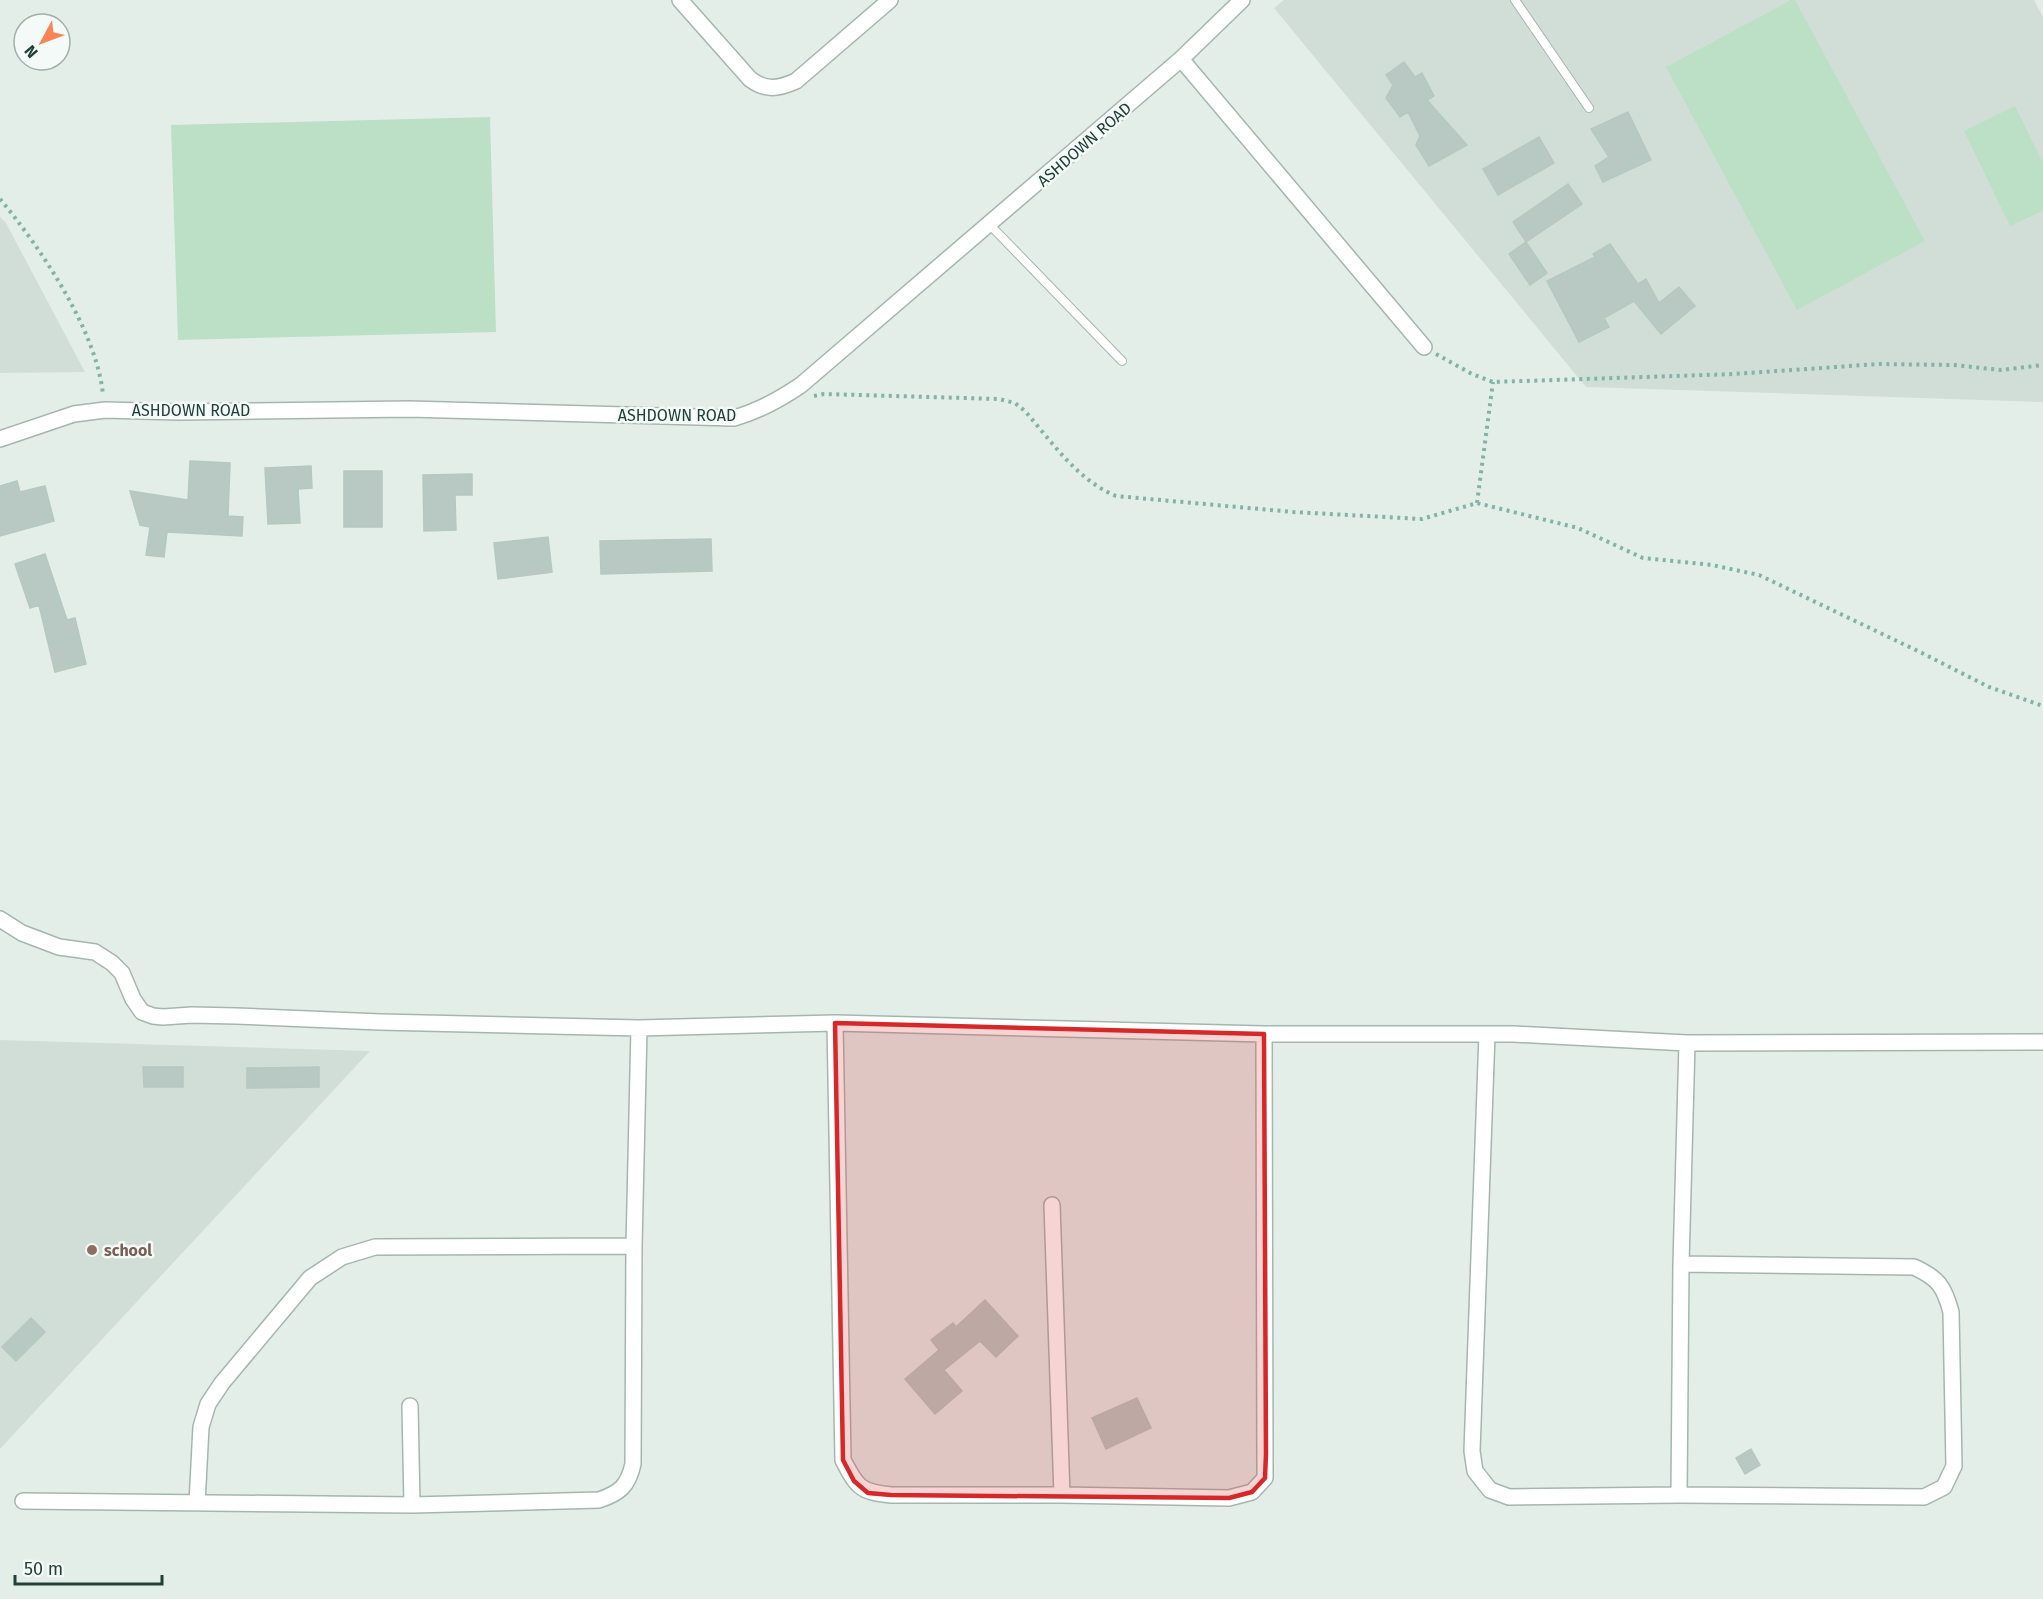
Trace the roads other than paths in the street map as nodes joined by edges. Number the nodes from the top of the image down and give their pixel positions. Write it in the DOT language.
graph roads {
  1 [pos="680,0"];
  2 [pos="890,0"];
  3 [pos="1242,0"];
  4 [pos="1515,0"];
  5 [pos="1181,59"];
  6 [pos="1589,108"];
  7 [pos="990,225"];
  8 [pos="1424,348"];
  9 [pos="1122,361"];
  10 [pos="0,439"];
  11 [pos="0,919"];
  12 [pos="835,1023"];
  13 [pos="639,1029"];
  14 [pos="1264,1034"];
  15 [pos="1487,1034"];
  16 [pos="2043,1042"];
  17 [pos="1687,1043"];
  18 [pos="1053,1205"];
  19 [pos="634,1246"];
  20 [pos="1681,1264"];
  21 [pos="410,1406"];
  22 [pos="1062,1495"];
  23 [pos="1679,1495"];
  24 [pos="23,1501"];
  25 [pos="197,1503"];
  26 [pos="412,1505"];
  1 -- 2 [label="street"];
  3 -- 5 [label="street, ASHDOWN ROAD"];
  4 -- 6 [label="lane"];
  5 -- 7 [label="street, ASHDOWN ROAD"];
  5 -- 8 [label="street"];
  7 -- 9 [label="lane"];
  7 -- 10 [label="street, ASHDOWN ROAD"];
  11 -- 13 [label="street"];
  12 -- 13 [label="street"];
  12 -- 14 [label="street"];
  12 -- 22 [label="street"];
  13 -- 19 [label="street"];
  14 -- 15 [label="street"];
  14 -- 22 [label="street"];
  15 -- 17 [label="street"];
  15 -- 23 [label="street"];
  16 -- 17 [label="street"];
  17 -- 20 [label="street"];
  18 -- 22 [label="street"];
  19 -- 25 [label="street"];
  19 -- 26 [label="street"];
  20 -- 23 [label="street"];
  20 -- 23 [label="street"];
  21 -- 26 [label="street"];
  24 -- 25 [label="street"];
  25 -- 26 [label="street"];
}
